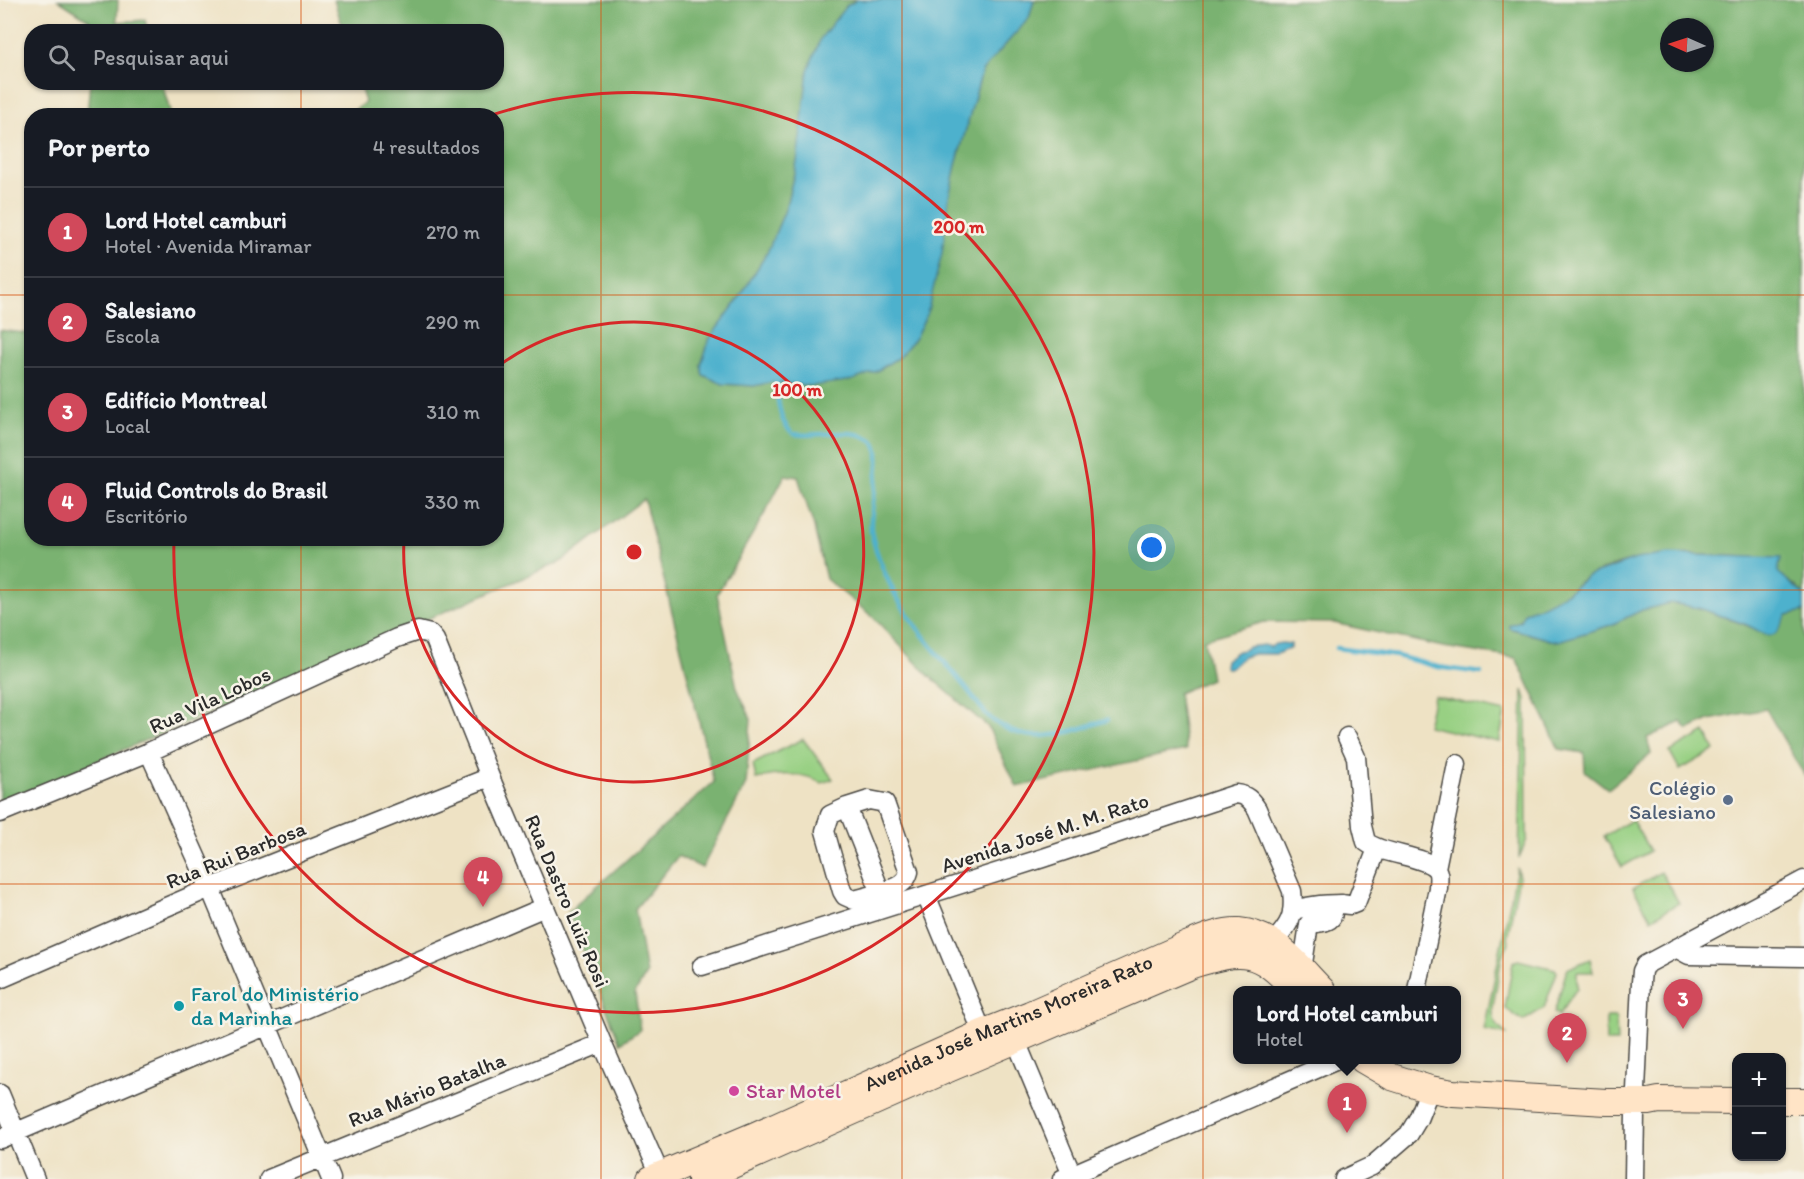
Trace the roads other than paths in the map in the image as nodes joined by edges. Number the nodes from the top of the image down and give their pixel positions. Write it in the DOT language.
graph roads {
  1 [pos="435,640"];
  2 [pos="1347,737"];
  3 [pos="149,752"];
  4 [pos="1456,764"];
  5 [pos="490,777"];
  6 [pos="847,807"];
  7 [pos="0,813"];
  8 [pos="1377,849"];
  9 [pos="1436,868"];
  10 [pos="1804,880"];
  11 [pos="210,888"];
  12 [pos="926,895"];
  13 [pos="884,900"];
  14 [pos="1332,905"];
  15 [pos="545,907"];
  16 [pos="1293,911"];
  17 [pos="1274,942"];
  18 [pos="1676,948"];
  19 [pos="1804,957"];
  20 [pos="702,966"];
  21 [pos="0,979"];
  22 [pos="1298,980"];
  23 [pos="1312,986"];
  24 [pos="1418,986"];
  25 [pos="1030,1014"];
  26 [pos="267,1025"];
  27 [pos="982,1033"];
  28 [pos="1016,1041"];
  29 [pos="602,1043"];
  30 [pos="971,1061"];
  31 [pos="1326,1064"];
  32 [pos="1371,1064"];
  33 [pos="1405,1064"];
  34 [pos="1430,1089"];
  35 [pos="0,1094"];
  36 [pos="1643,1099"];
  37 [pos="1732,1101"];
  38 [pos="1786,1101"];
  39 [pos="1804,1101"];
  40 [pos="8,1136"];
  41 [pos="321,1157"];
  42 [pos="674,1175"];
  43 [pos="1067,1177"];
  44 [pos="35,1179"];
  45 [pos="269,1179"];
  46 [pos="331,1179"];
  47 [pos="1344,1179"];
  48 [pos="1634,1179"];
  1 -- 3 [label="street, Rua Vila Lobos"];
  1 -- 5 [label="street, Rua Dastro Luiz Rosi"];
  2 -- 8 [label="street"];
  3 -- 7 [label="street, Rua Vila Lobos"];
  3 -- 11 [label="street"];
  4 -- 9 [label="street"];
  5 -- 11 [label="street, Rua Rui Barbosa"];
  5 -- 15 [label="street, Rua Dastro Luiz Rosi"];
  6 -- 13 [label="street"];
  6 -- 13 [label="street"];
  6 -- 13 [label="street"];
  8 -- 9 [label="street"];
  8 -- 14 [label="street"];
  9 -- 24 [label="street"];
  10 -- 18 [label="street"];
  11 -- 21 [label="street, Rua Rui Barbosa"];
  11 -- 26 [label="street"];
  12 -- 13 [label="street, Avenida José M. M. Rato"];
  12 -- 16 [label="street, Avenida José M. M. Rato"];
  12 -- 27 [label="street"];
  13 -- 20 [label="street, Avenida José M. M. Rato"];
  14 -- 16 [label="street"];
  14 -- 22 [label="street"];
  15 -- 26 [label="street"];
  15 -- 29 [label="street, Rua Dastro Luiz Rosi"];
  16 -- 17 [label="street"];
  17 -- 22 [label="street, Avenida José Martins Moreira Rato"];
  17 -- 25 [label="street, Avenida José Martins Moreira Rato"];
  18 -- 19 [label="street"];
  18 -- 36 [label="street"];
  22 -- 23 [label="street, Avenida José Martins Moreira Rato"];
  22 -- 28 [label="street, Avenida José Martins Moreira Rato"];
  25 -- 27 [label="street, Avenida José Martins Moreira Rato"];
  25 -- 28 [label="street"];
  26 -- 40 [label="street"];
  26 -- 41 [label="street"];
  27 -- 30 [label="street"];
  27 -- 42 [label="street, Avenida José Martins Moreira Rato"];
  28 -- 30 [label="street, Avenida José Martins Moreira Rato"];
  28 -- 43 [label="street"];
  29 -- 41 [label="street, Rua Mário Batalha"];
  29 -- 42 [label="street, Rua Dastro Luiz Rosi"];
  30 -- 42 [label="street, Avenida José Martins Moreira Rato"];
  31 -- 43 [label="street"];
  32 -- 34 [label="street"];
  33 -- 36 [label="street"];
  34 -- 36 [label="street"];
  34 -- 47 [label="street"];
  35 -- 40 [label="street"];
  36 -- 37 [label="street"];
  36 -- 48 [label="street"];
  38 -- 39 [label="street"];
  40 -- 44 [label="street"];
  41 -- 45 [label="street, Rua Mário Batalha"];
  41 -- 46 [label="street"];
}
